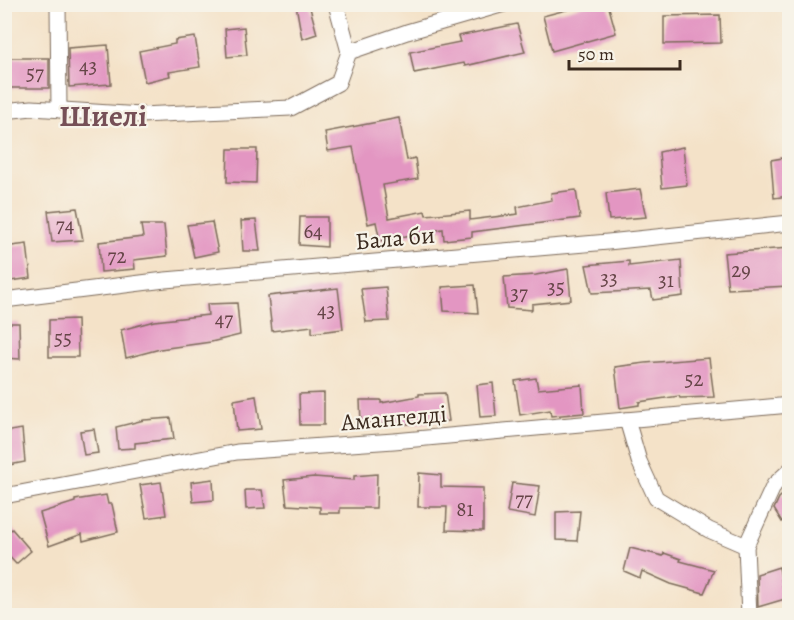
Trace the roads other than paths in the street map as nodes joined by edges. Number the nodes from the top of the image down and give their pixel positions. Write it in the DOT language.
graph roads {
  1 [pos="58,4"];
  2 [pos="336,4"];
  3 [pos="504,4"];
  4 [pos="349,52"];
  5 [pos="59,110"];
  6 [pos="4,111"];
  7 [pos="789,223"];
  8 [pos="4,300"];
  9 [pos="789,405"];
  10 [pos="627,420"];
  11 [pos="789,470"];
  12 [pos="4,496"];
  13 [pos="746,546"];
  14 [pos="749,615"];
  1 -- 5 [label="street"];
  2 -- 4 [label="street"];
  3 -- 4 [label="street"];
  4 -- 5 [label="street"];
  5 -- 6 [label="street"];
  7 -- 8 [label="street, Бала би"];
  9 -- 10 [label="street, Амангелді"];
  10 -- 12 [label="street, Амангелді"];
  10 -- 13 [label="street"];
  11 -- 13 [label="street"];
  13 -- 14 [label="street"];
}
